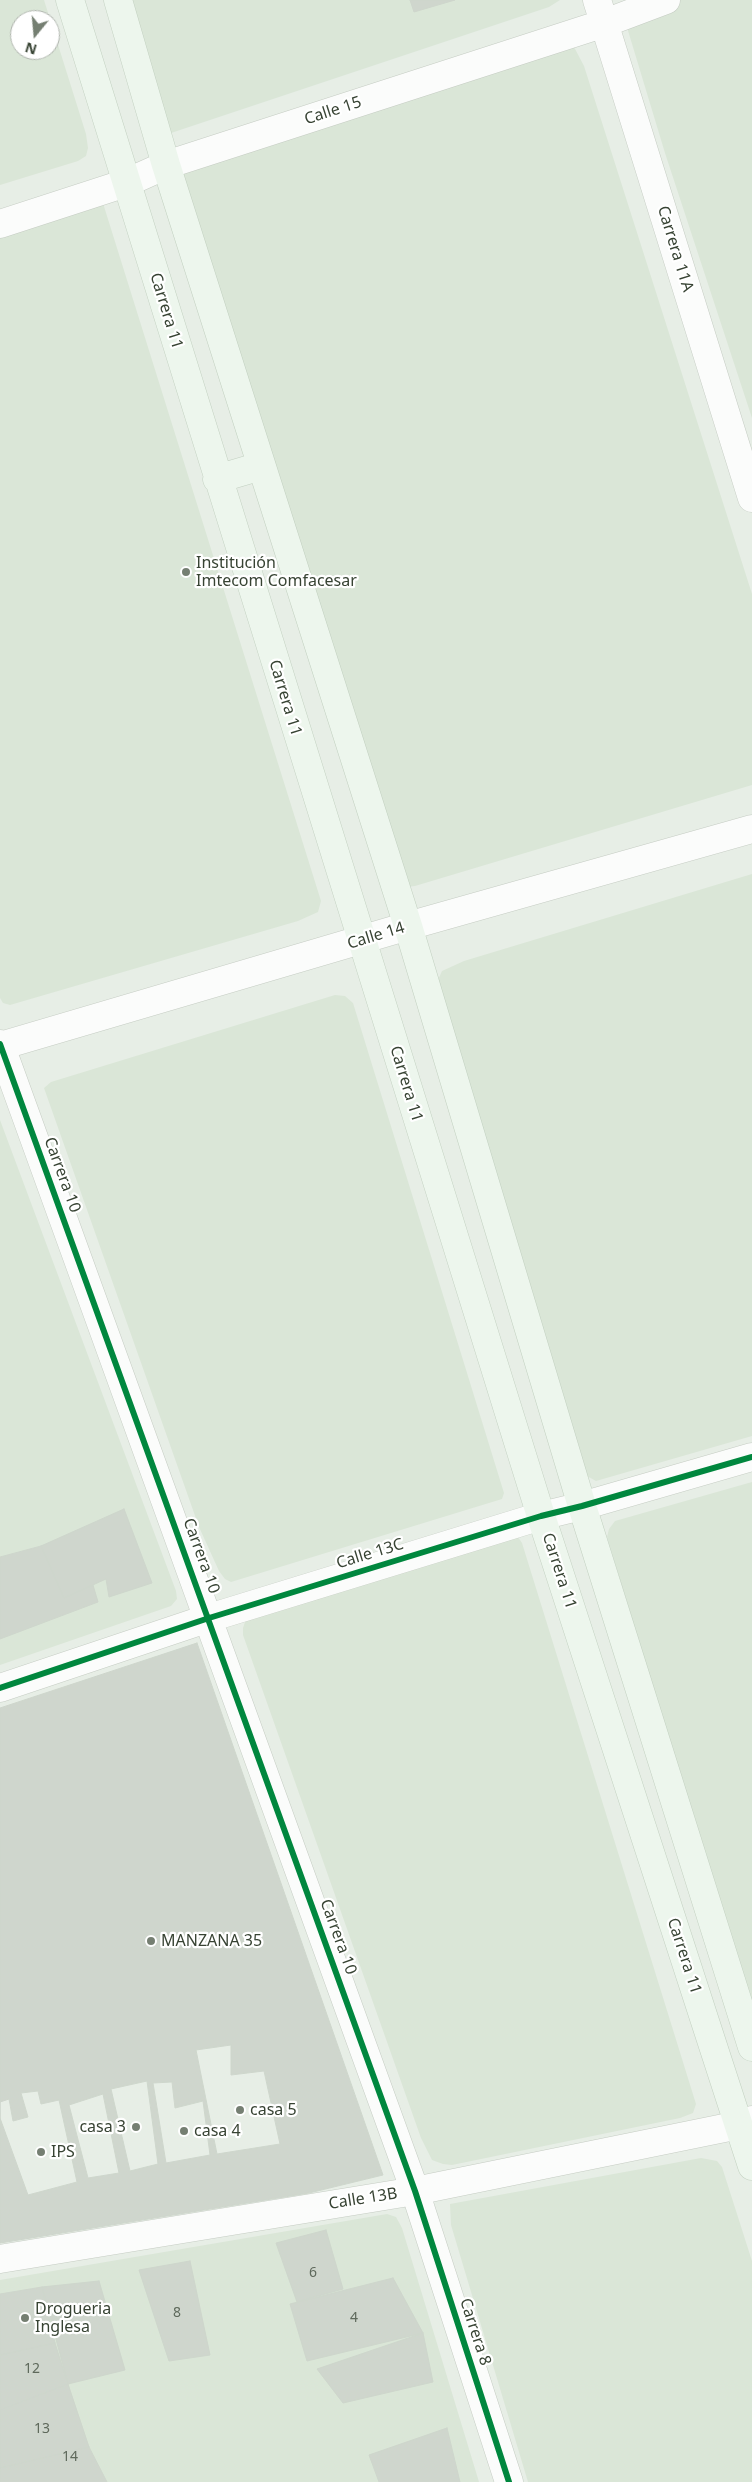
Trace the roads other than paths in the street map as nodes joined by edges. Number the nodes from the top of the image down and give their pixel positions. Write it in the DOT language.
graph roads {
  1 [pos="70,0"];
  2 [pos="118,0"];
  3 [pos="666,0"];
  4 [pos="601,12"];
  5 [pos="166,165"];
  6 [pos="126,183"];
  7 [pos="0,224"];
  8 [pos="261,466"];
  9 [pos="217,479"];
  10 [pos="752,498"];
  11 [pos="752,829"];
  12 [pos="408,926"];
  13 [pos="361,941"];
  14 [pos="0,1045"];
  15 [pos="752,1457"];
  16 [pos="582,1506"];
  17 [pos="542,1516"];
  18 [pos="209,1618"];
  19 [pos="0,1688"];
  20 [pos="752,2046"];
  21 [pos="745,2123"];
  22 [pos="752,2166"];
  23 [pos="415,2191"];
  24 [pos="0,2259"];
  25 [pos="509,2482"];
  1 -- 6 [label="main road, Carrera 11"];
  2 -- 5 [label="main road"];
  3 -- 4 [label="street, Calle 15"];
  4 -- 5 [label="street, Calle 15"];
  4 -- 10 [label="street, Carrera 11A"];
  5 -- 6 [label="street, Calle 15"];
  5 -- 8 [label="main road"];
  6 -- 7 [label="street, Calle 15"];
  6 -- 9 [label="main road, Carrera 11"];
  8 -- 9 [label="main road"];
  8 -- 12 [label="main road"];
  9 -- 13 [label="main road, Carrera 11"];
  11 -- 12 [label="street, Calle 14"];
  12 -- 13 [label="street, Calle 14"];
  12 -- 16 [label="main road"];
  13 -- 14 [label="street, Calle 14"];
  13 -- 17 [label="main road, Carrera 11"];
  14 -- 18 [label="street, Carrera 10"];
  15 -- 16 [label="street, Calle 13C"];
  16 -- 17 [label="street, Calle 13C"];
  16 -- 20 [label="main road"];
  17 -- 18 [label="street, Calle 13C"];
  17 -- 21 [label="main road, Carrera 11"];
  18 -- 19 [label="street, Calle 13C"];
  18 -- 23 [label="street, Carrera 10"];
  21 -- 22 [label="main road, Carrera 11"];
  21 -- 23 [label="street, Calle 13B"];
  23 -- 24 [label="street, Calle 13B"];
  23 -- 25 [label="street, Carrera 8"];
}
